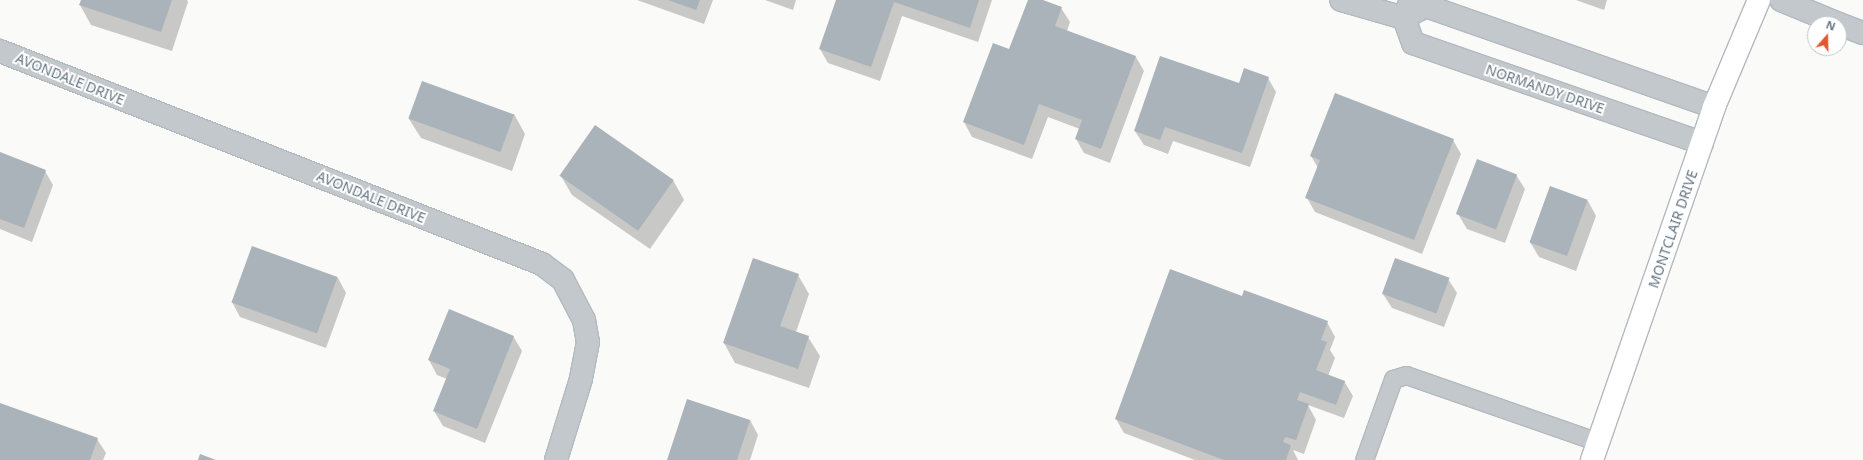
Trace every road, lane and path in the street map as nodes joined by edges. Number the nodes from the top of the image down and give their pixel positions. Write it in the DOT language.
graph roads {
  1 [pos="1341,0"];
  2 [pos="1760,0"];
  3 [pos="1781,0"];
  4 [pos="1414,8"];
  5 [pos="1820,16"];
  6 [pos="1847,27"];
  7 [pos="1863,33"];
  8 [pos="0,51"];
  9 [pos="1714,107"];
  10 [pos="1702,143"];
  11 [pos="1595,451"];
  12 [pos="556,460"];
  13 [pos="1364,460"];
  1 -- 4 [label="street"];
  2 -- 9 [label="street, MONTCLAIR DRIVE"];
  3 -- 5 [label="street"];
  4 -- 9 [label="street"];
  4 -- 10 [label="street, NORMANDY DRIVE"];
  6 -- 7 [label="street"];
  8 -- 12 [label="street, AVONDALE DRIVE"];
  9 -- 10 [label="street, MONTCLAIR DRIVE"];
  10 -- 11 [label="street, MONTCLAIR DRIVE"];
  11 -- 13 [label="lane"];
}
